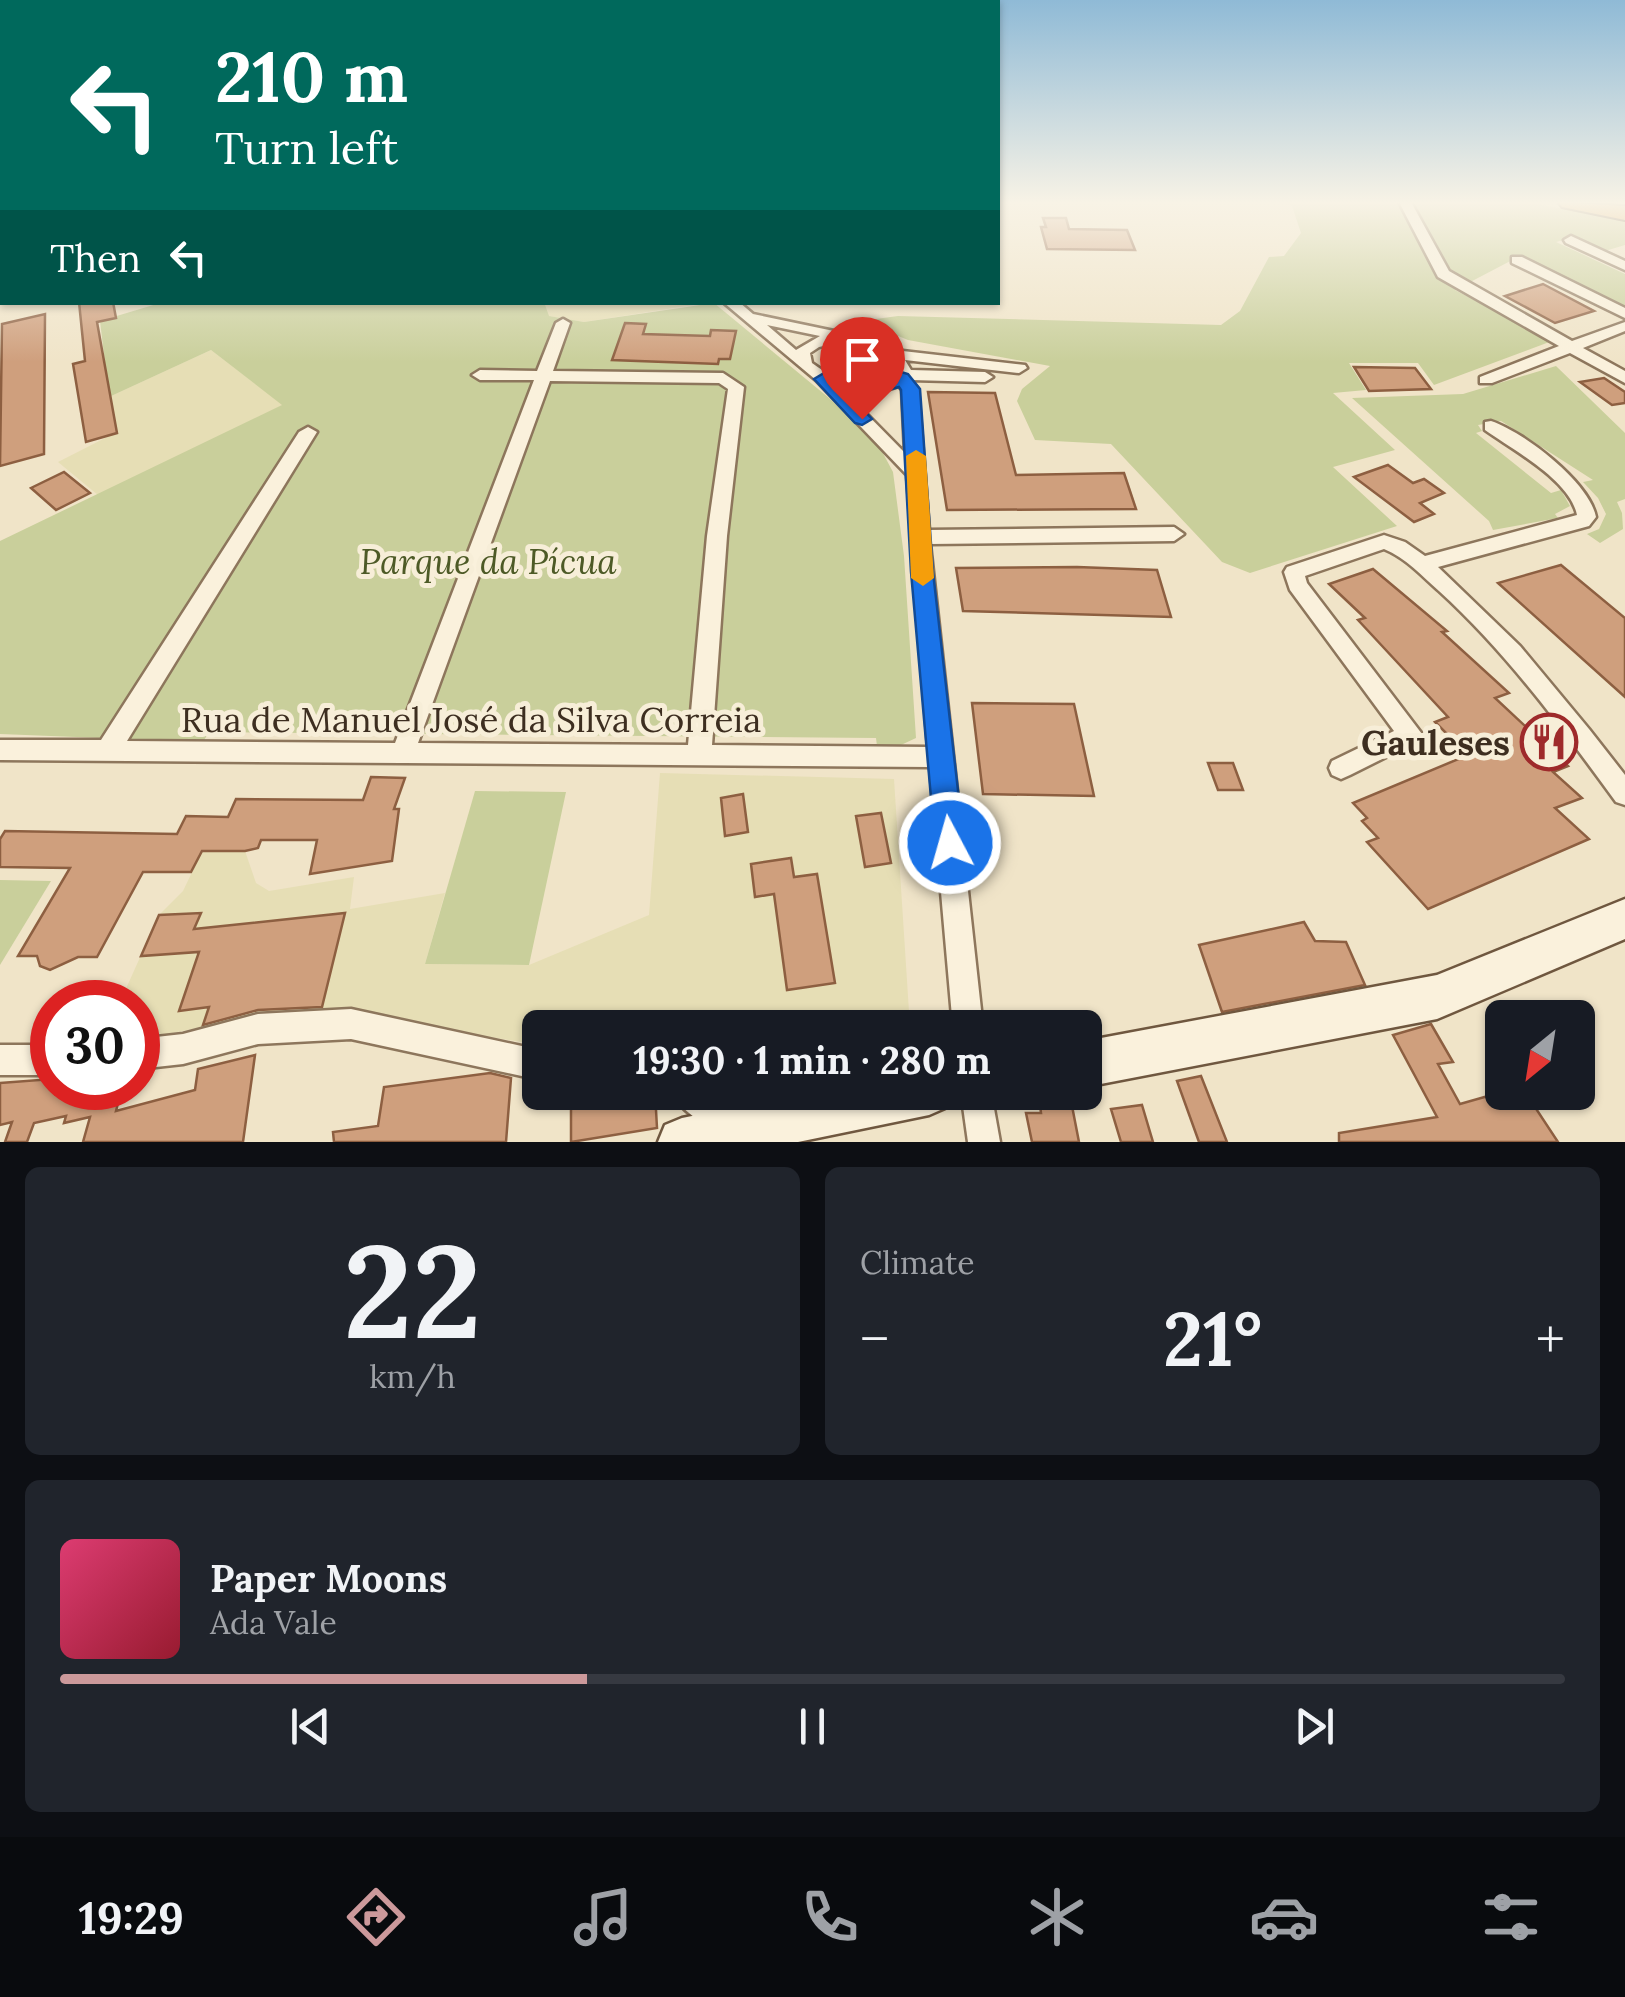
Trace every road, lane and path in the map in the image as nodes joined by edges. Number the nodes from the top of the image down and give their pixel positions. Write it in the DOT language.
graph roads {
  1 [pos="1433,255"];
  2 [pos="1517,260"];
  3 [pos="733,305"];
  4 [pos="1625,314"];
  5 [pos="747,317"];
  6 [pos="563,323"];
  7 [pos="1625,326"];
  8 [pos="847,339"];
  9 [pos="1571,346"];
  10 [pos="891,354"];
  11 [pos="804,364"];
  12 [pos="480,374"];
  13 [pos="543,375"];
  14 [pos="902,376"];
  15 [pos="1625,378"];
  16 [pos="824,379"];
  17 [pos="1486,380"];
  18 [pos="1491,426"];
  19 [pos="308,432"];
  20 [pos="917,475"];
  21 [pos="1174,534"];
  22 [pos="920,537"];
  23 [pos="1422,564"];
  24 [pos="0,750"];
  25 [pos="107,752"];
  26 [pos="402,754"];
  27 [pos="698,755"];
  28 [pos="942,757"];
  29 [pos="1341,768"];
  30 [pos="1625,794"];
  31 [pos="1625,919"];
  32 [pos="966,1010"];
  33 [pos="160,1052"];
  34 [pos="0,1060"];
  35 [pos="30,1060"];
  36 [pos="522,1061"];
  37 [pos="1102,1061"];
  38 [pos="715,1110"];
  39 [pos="844,1110"];
  40 [pos="979,1110"];
  41 [pos="747,1131"];
  42 [pos="682,1142"];
  43 [pos="984,1142"];
  1 -- 9 [label="street"];
  2 -- 4 [label="street"];
  3 -- 5 [label="street"];
  5 -- 8 [label="street"];
  5 -- 11 [label="street"];
  6 -- 13 [label="street"];
  7 -- 9 [label="street"];
  8 -- 10 [label="street"];
  8 -- 11 [label="street"];
  9 -- 15 [label="street"];
  9 -- 17 [label="street"];
  10 -- 14 [label="street"];
  10 -- 14 [label="street"];
  11 -- 16 [label="street"];
  12 -- 13 [label="street"];
  13 -- 26 [label="street"];
  13 -- 27 [label="street"];
  14 -- 16 [label="street"];
  14 -- 20 [label="street"];
  16 -- 20 [label="street"];
  18 -- 23 [label="street"];
  19 -- 25 [label="street"];
  20 -- 22 [label="street"];
  21 -- 22 [label="street"];
  22 -- 28 [label="street"];
  23 -- 29 [label="street"];
  23 -- 30 [label="street"];
  24 -- 25 [label="street, Rua de Manuel José da Silva Correia"];
  25 -- 26 [label="street, Rua de Manuel José da Silva Correia"];
  26 -- 27 [label="street, Rua de Manuel José da Silva Correia"];
  27 -- 28 [label="street, Rua de Manuel José da Silva Correia"];
  28 -- 32 [label="street"];
  31 -- 37 [label="main road"];
  33 -- 36 [label="street"];
  34 -- 35 [label="street"];
  38 -- 41 [label="street"];
  39 -- 41 [label="main road"];
  40 -- 43 [label="street"];
  41 -- 42 [label="main road"];
}
